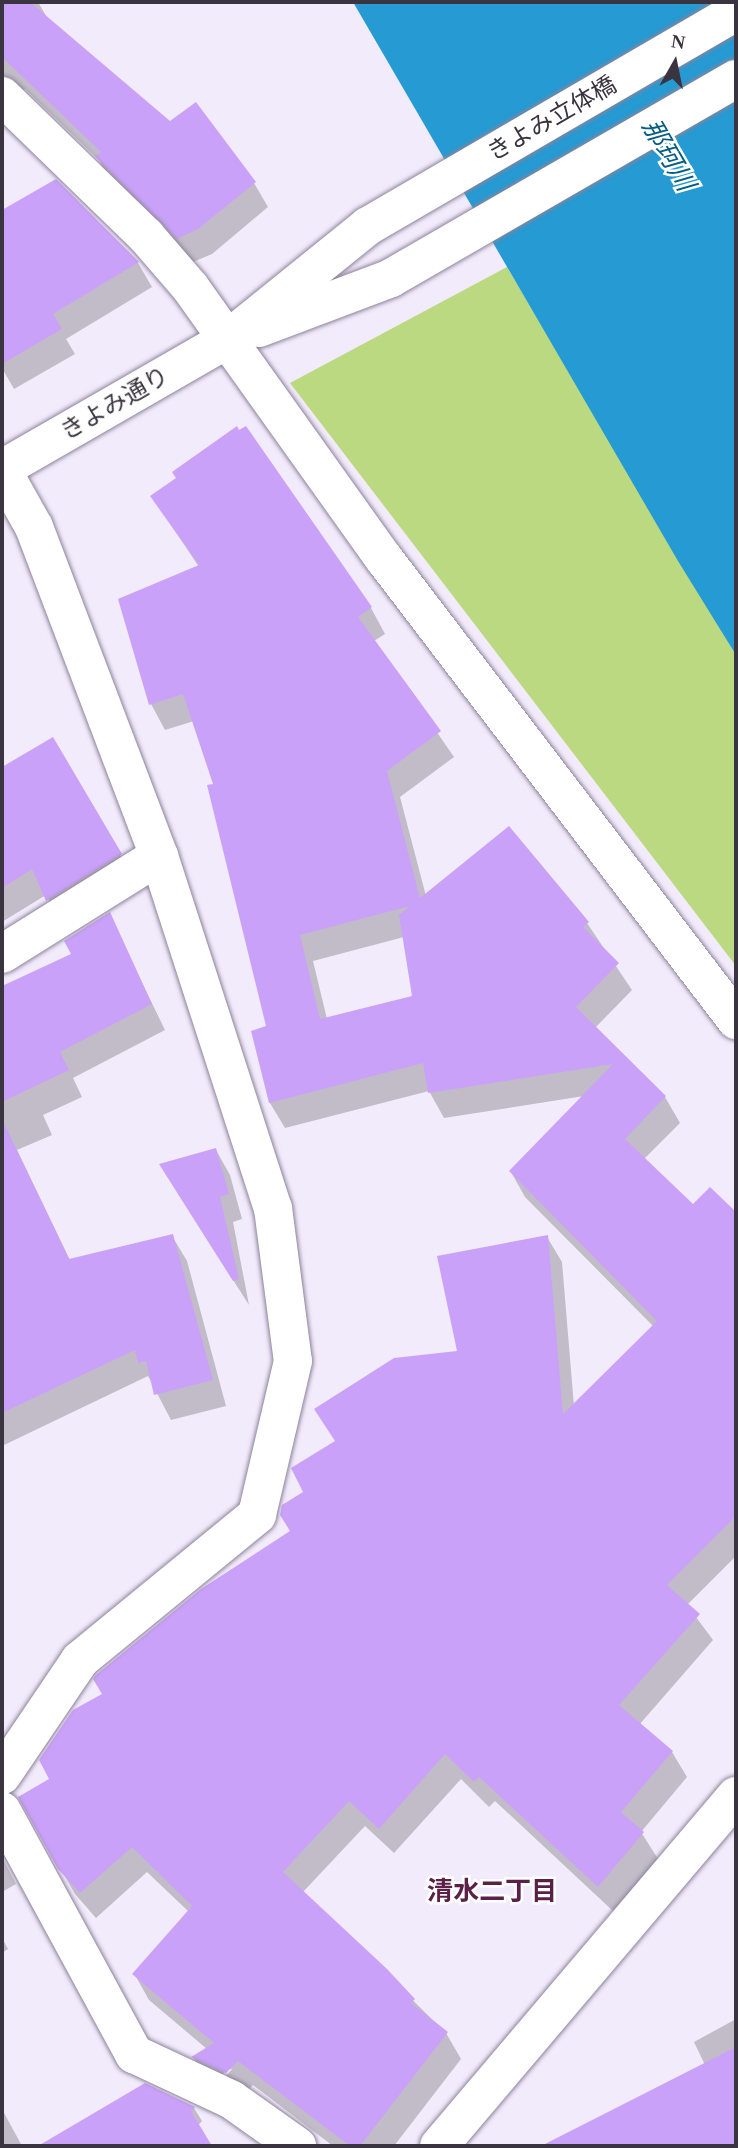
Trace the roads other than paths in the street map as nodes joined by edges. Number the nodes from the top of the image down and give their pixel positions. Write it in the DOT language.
graph roads {
  1 [pos="736,12"];
  2 [pos="736,79"];
  3 [pos="2,96"];
  4 [pos="368,226"];
  5 [pos="228,339"];
  6 [pos="2,470"];
  7 [pos="159,856"];
  8 [pos="2,954"];
  9 [pos="736,1020"];
  10 [pos="2,1775"];
  11 [pos="736,1796"];
  12 [pos="2,1811"];
  13 [pos="297,2146"];
  14 [pos="439,2146"];
  1 -- 4 [label="street, きよみ立体橋"];
  2 -- 5 [label="street, きよみ通り"];
  3 -- 5 [label="street"];
  4 -- 5 [label="street, きよみ通り"];
  5 -- 6 [label="street, きよみ通り"];
  5 -- 9 [label="street"];
  6 -- 7 [label="street"];
  7 -- 8 [label="street"];
  7 -- 10 [label="street"];
  11 -- 14 [label="street"];
  12 -- 13 [label="street"];
}
